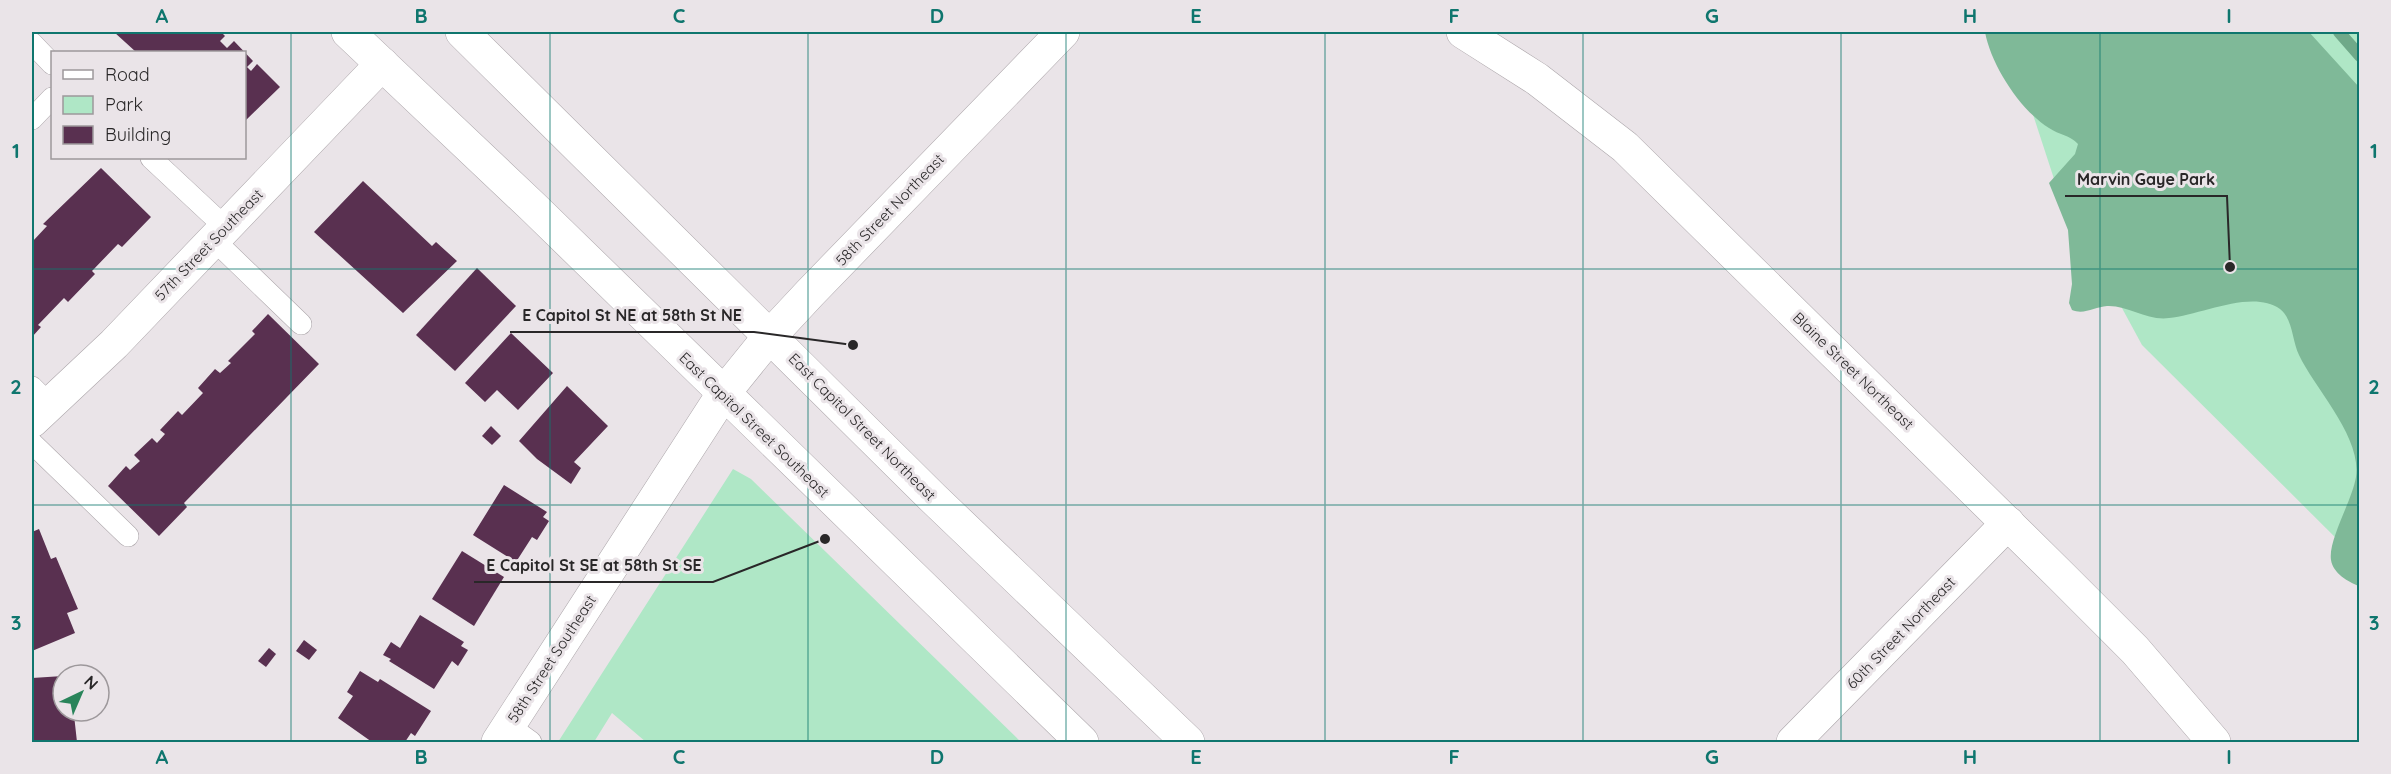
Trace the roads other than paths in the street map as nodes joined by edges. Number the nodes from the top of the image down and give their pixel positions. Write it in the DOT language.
graph roads {
  1 [pos="348,32"];
  2 [pos="462,32"];
  3 [pos="1063,32"];
  4 [pos="1463,32"];
  5 [pos="32,43"];
  6 [pos="51,63"];
  7 [pos="382,64"];
  8 [pos="51,99"];
  9 [pos="32,119"];
  10 [pos="152,159"];
  11 [pos="220,234"];
  12 [pos="301,324"];
  13 [pos="770,336"];
  14 [pos="723,394"];
  15 [pos="37,404"];
  16 [pos="32,443"];
  17 [pos="2008,523"];
  18 [pos="128,536"];
  19 [pos="512,737"];
  20 [pos="1082,742"];
  21 [pos="1188,742"];
  22 [pos="1793,742"];
  23 [pos="2214,742"];
  1 -- 7 [label="street, East Capitol Street Southeast"];
  2 -- 13 [label="street, East Capitol Street Northeast"];
  3 -- 13 [label="street, 58th Street Northeast"];
  4 -- 17 [label="street, Blaine Street Northeast"];
  5 -- 6 [label="lane"];
  7 -- 11 [label="street, 57th Street Southeast"];
  7 -- 14 [label="street, East Capitol Street Southeast"];
  8 -- 9 [label="lane"];
  10 -- 11 [label="lane"];
  11 -- 12 [label="lane"];
  11 -- 15 [label="street, 57th Street Southeast"];
  13 -- 14 [label="street, 58th Street Northeast"];
  13 -- 21 [label="street, East Capitol Street Northeast"];
  14 -- 19 [label="street, 58th Street Southeast"];
  14 -- 20 [label="street, East Capitol Street Southeast"];
  16 -- 18 [label="lane"];
  17 -- 22 [label="street, 60th Street Northeast"];
  17 -- 23 [label="street, Blaine Street Northeast"];
}
